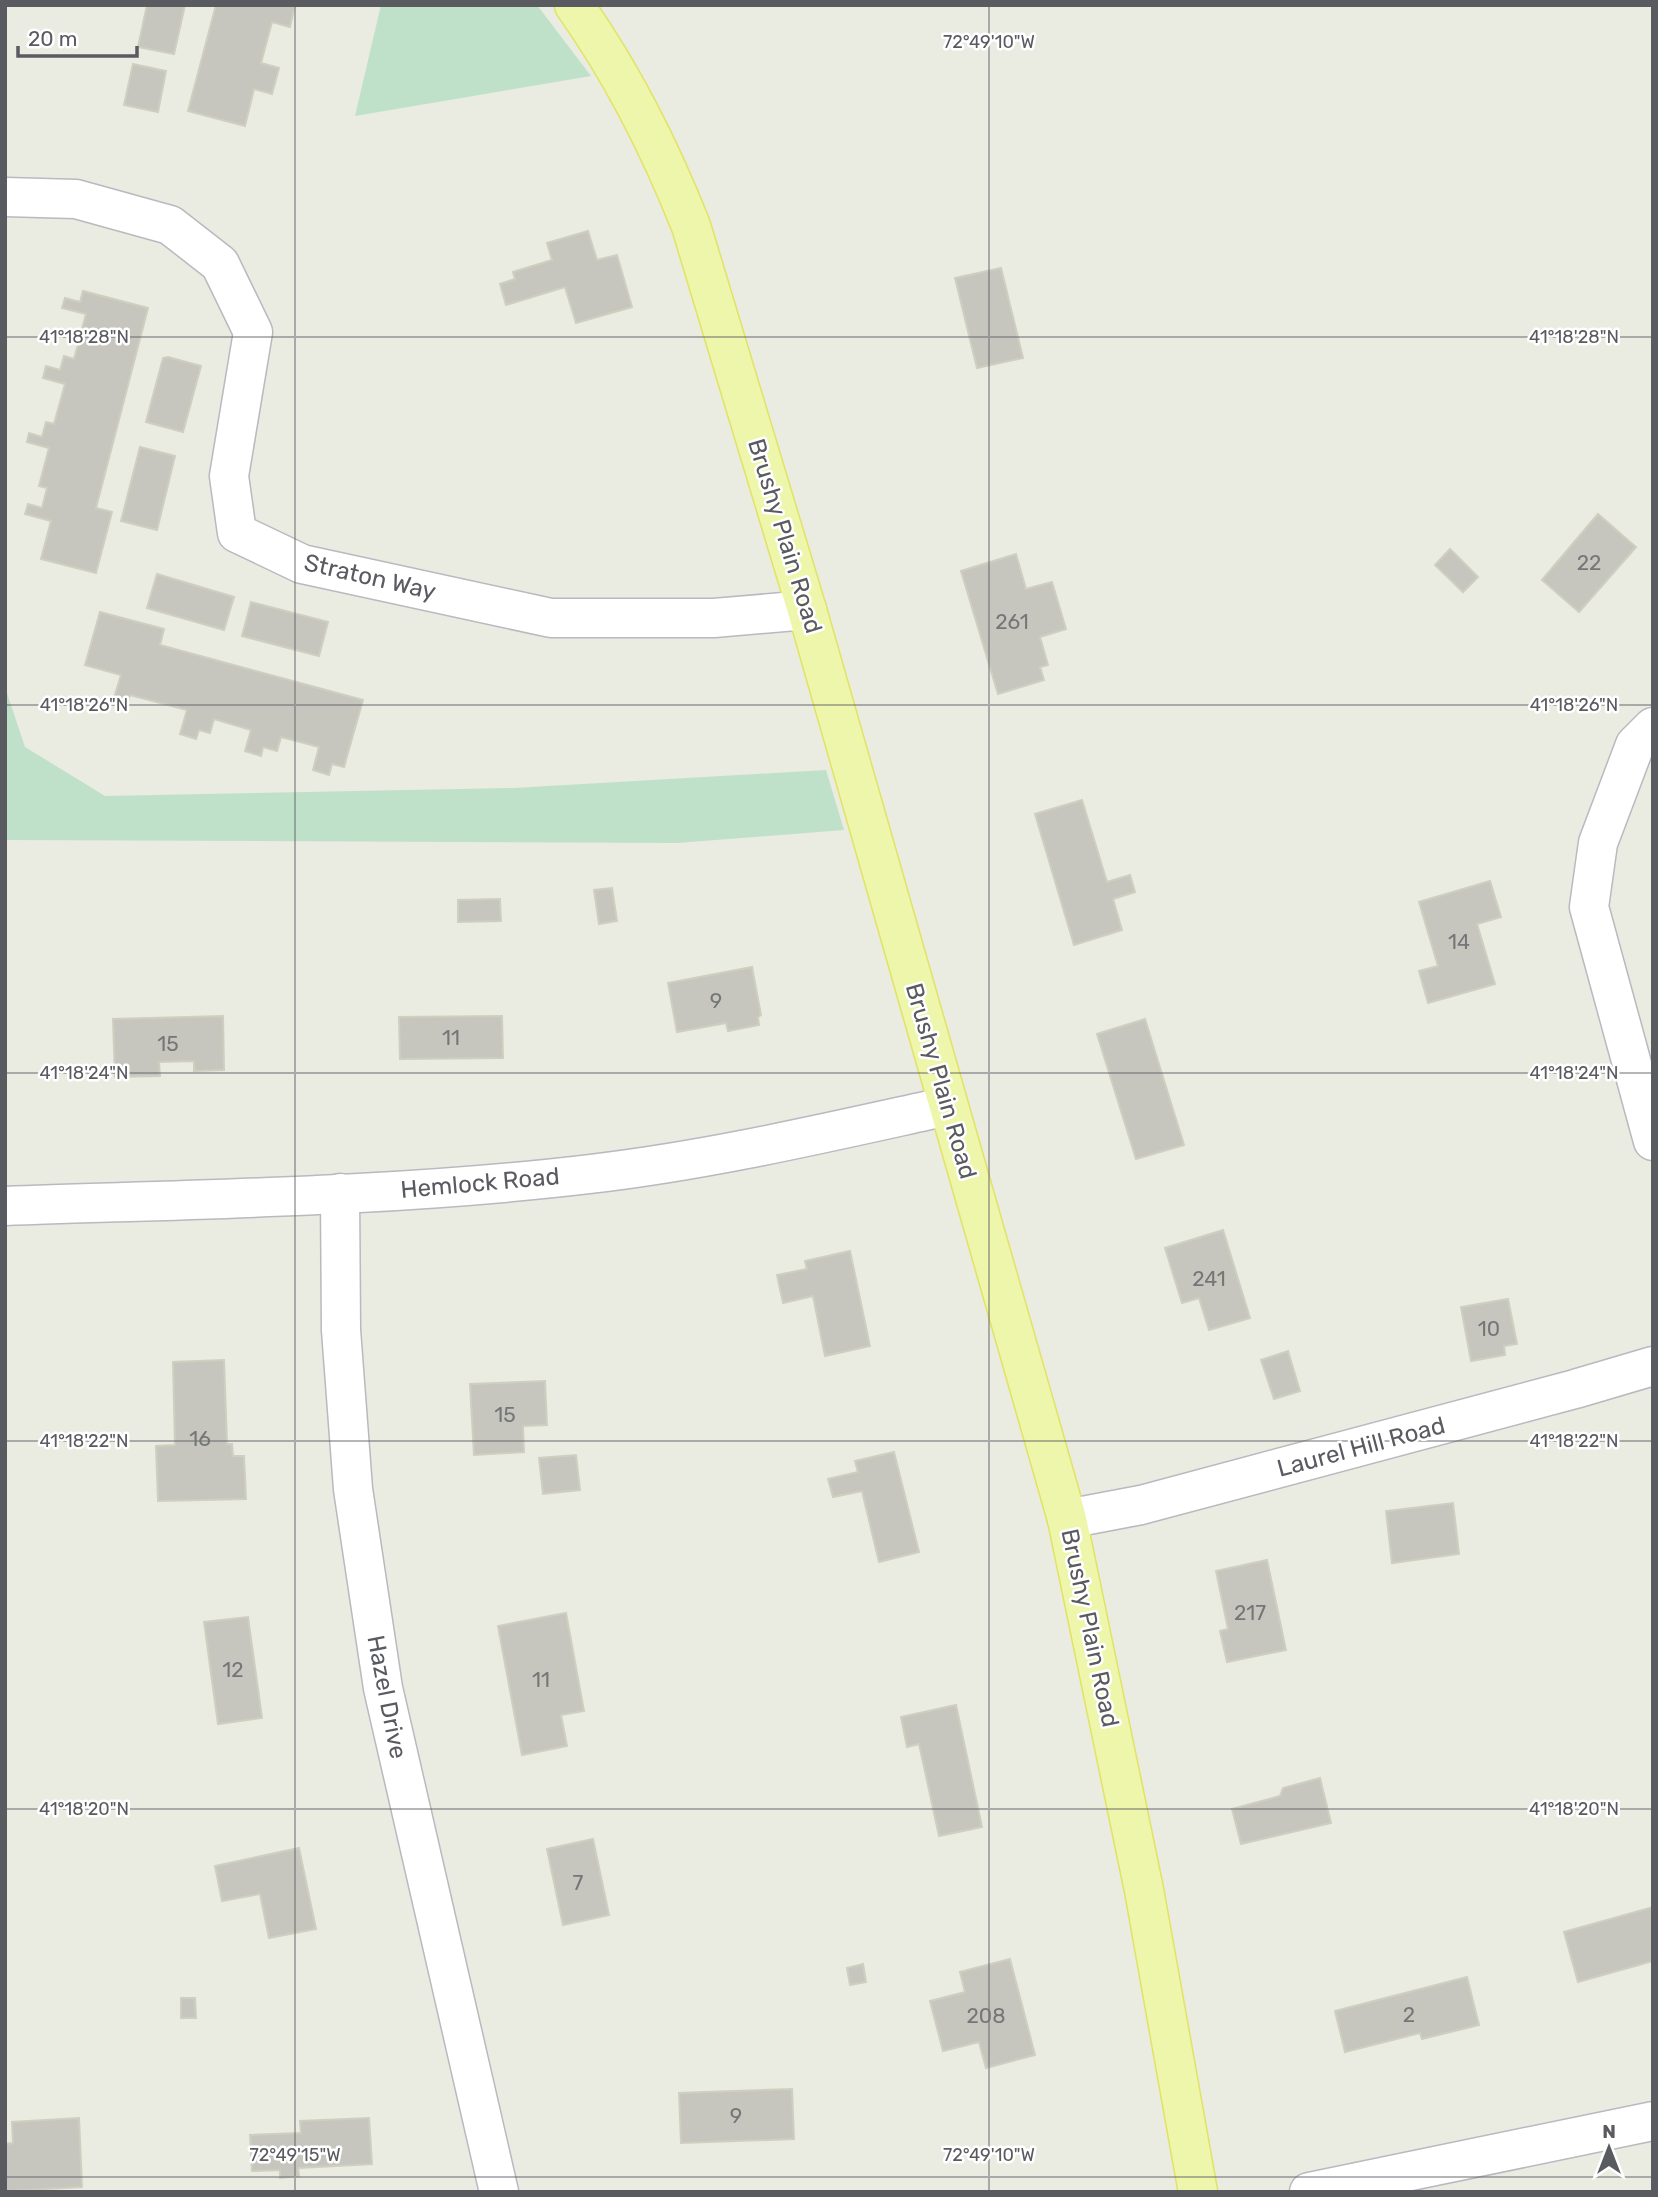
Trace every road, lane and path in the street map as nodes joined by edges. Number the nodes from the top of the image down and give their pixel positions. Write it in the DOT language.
graph roads {
  1 [pos="574,5"];
  2 [pos="5,197"];
  3 [pos="807,610"];
  4 [pos="1653,727"];
  5 [pos="948,1107"];
  6 [pos="1653,1141"];
  7 [pos="340,1193"];
  8 [pos="5,1206"];
  9 [pos="1653,1366"];
  10 [pos="1067,1518"];
  11 [pos="1653,2121"];
  12 [pos="499,2192"];
  13 [pos="1198,2192"];
  14 [pos="1309,2192"];
  1 -- 3 [label="main road, Brushy Plain Road"];
  2 -- 3 [label="street, Straton Way"];
  3 -- 5 [label="main road, Brushy Plain Road"];
  4 -- 6 [label="street"];
  5 -- 7 [label="street, Hemlock Road"];
  5 -- 10 [label="main road, Brushy Plain Road"];
  7 -- 8 [label="street, Hemlock Road"];
  7 -- 12 [label="street, Hazel Drive"];
  9 -- 10 [label="street, Laurel Hill Road"];
  10 -- 13 [label="main road, Brushy Plain Road"];
  11 -- 14 [label="street"];
}
